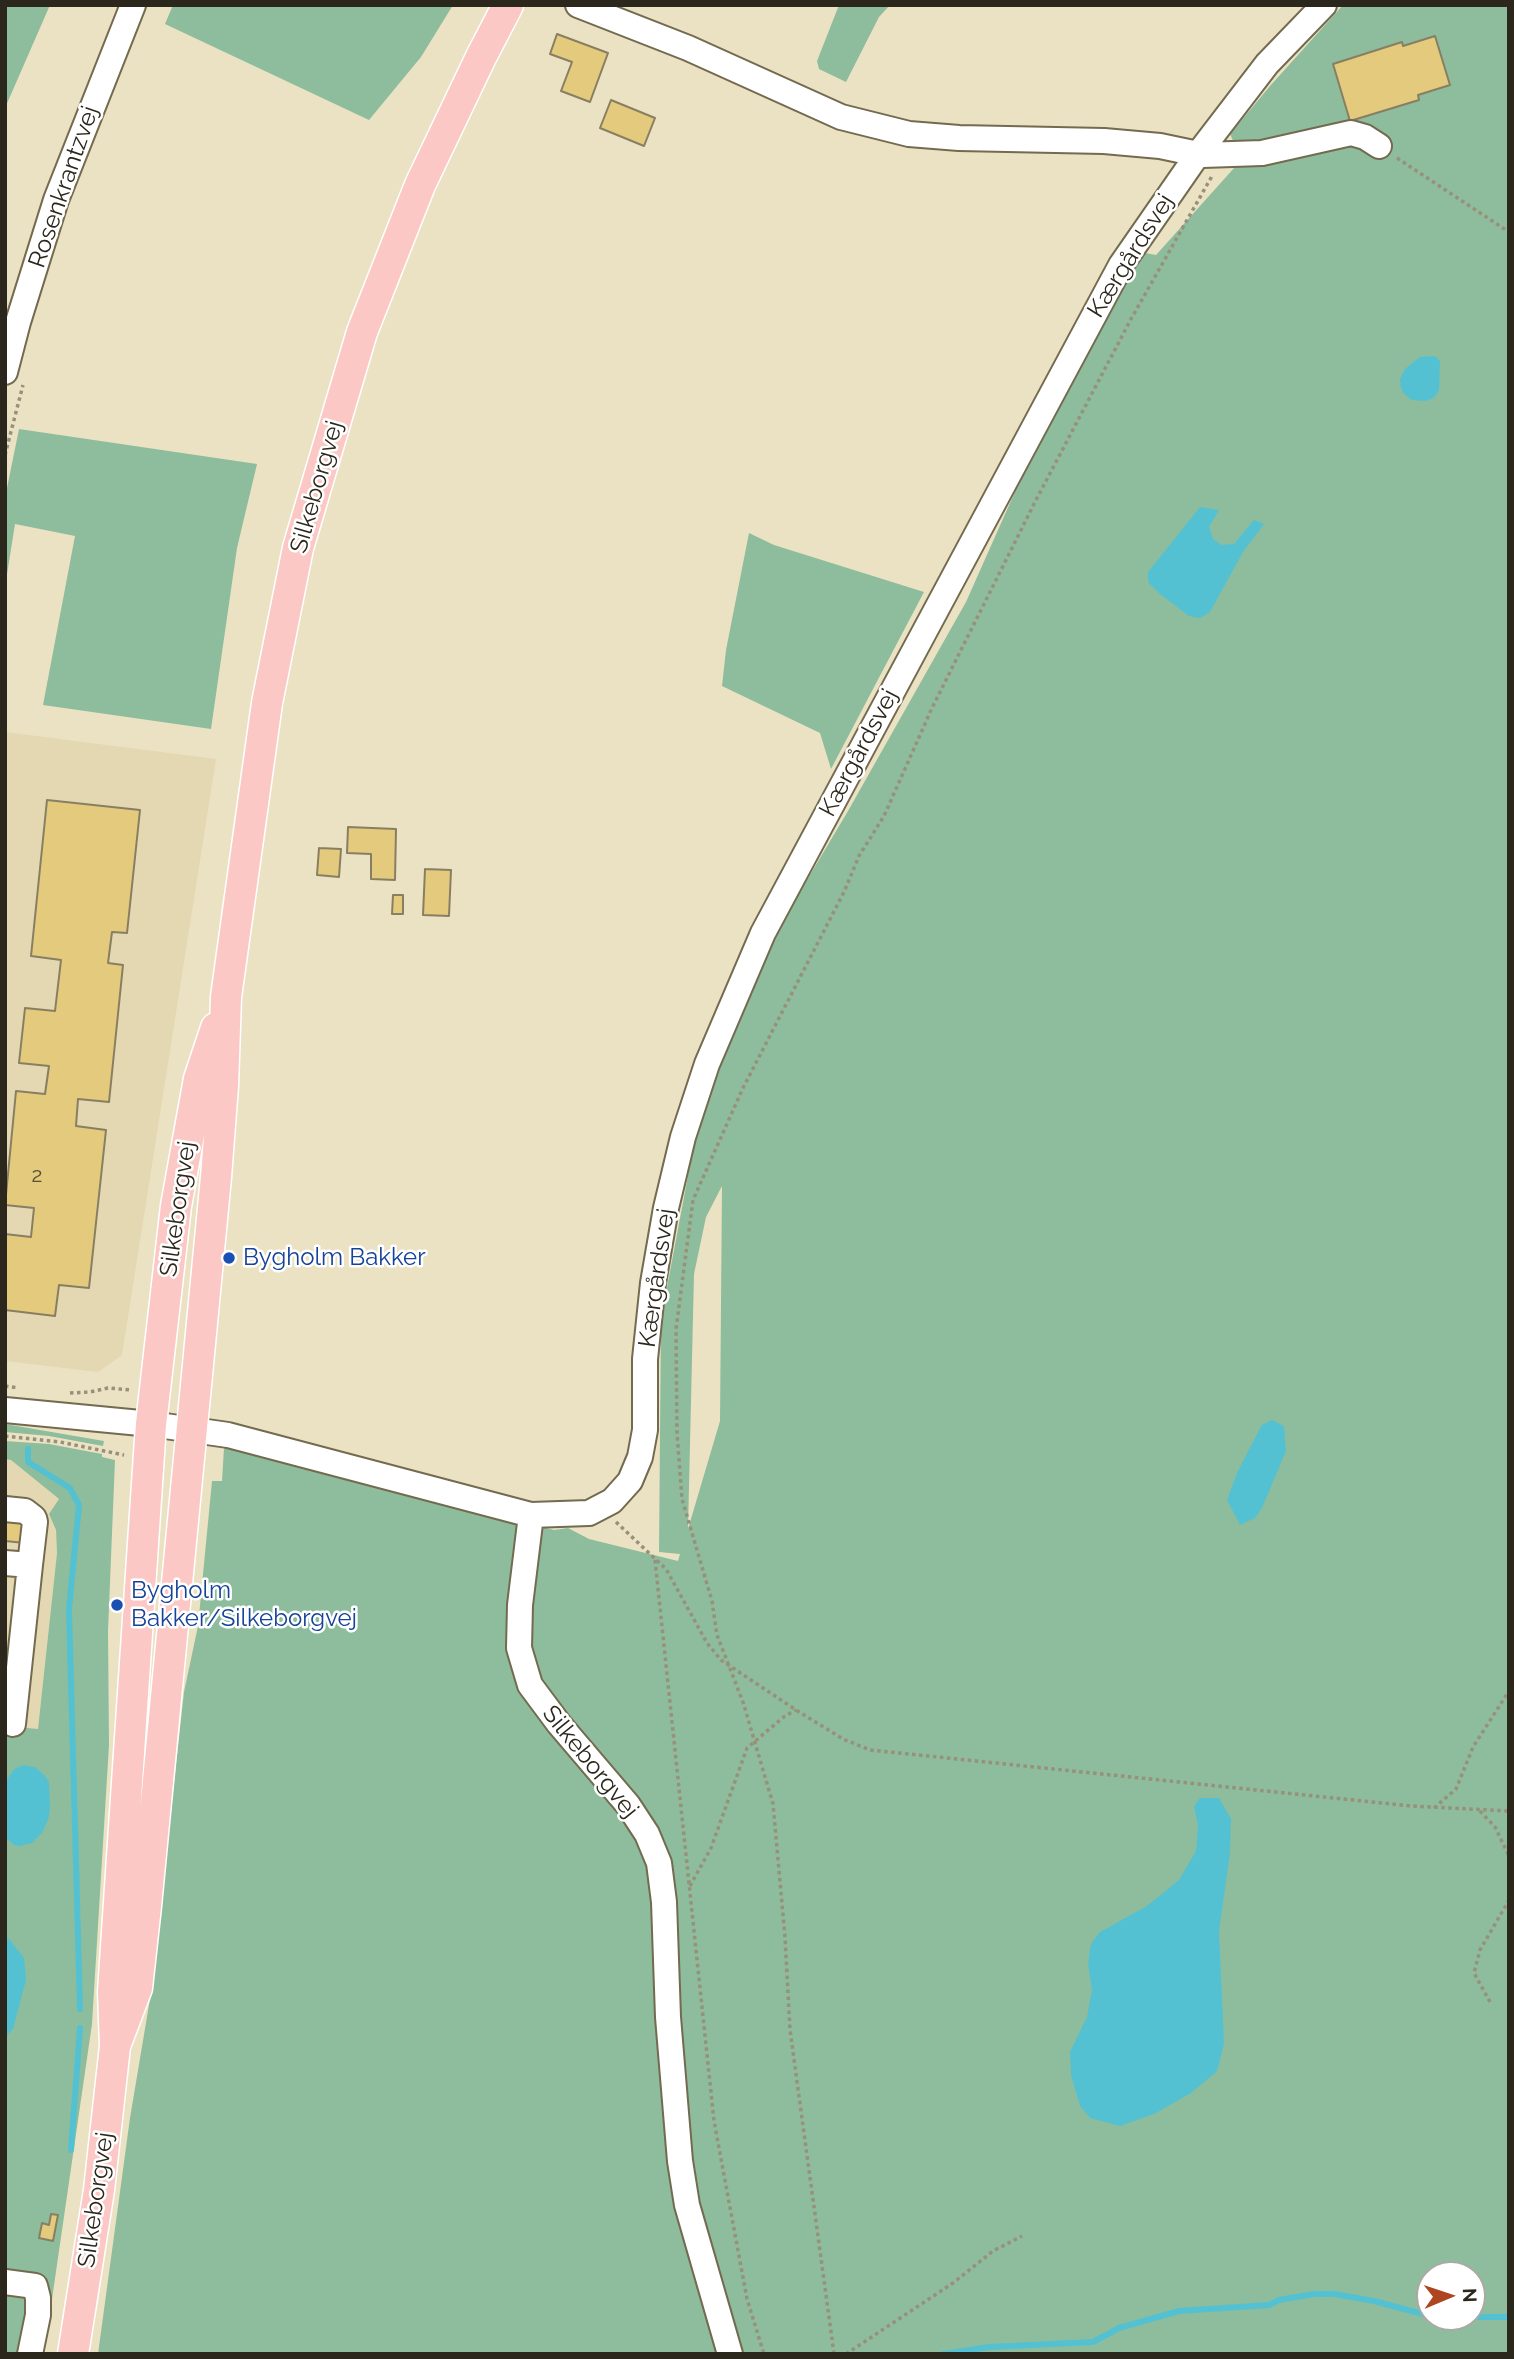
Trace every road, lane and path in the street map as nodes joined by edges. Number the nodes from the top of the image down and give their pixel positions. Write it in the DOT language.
graph roads {
  1 [pos="133,5"];
  2 [pos="508,5"];
  3 [pos="579,5"];
  4 [pos="1324,5"];
  5 [pos="1379,146"];
  6 [pos="1209,154"];
  7 [pos="1509,232"];
  8 [pos="15,376"];
  9 [pos="5,454"];
  10 [pos="226,997"];
  11 [pos="5,1386"];
  12 [pos="27,1390"];
  13 [pos="155,1392"];
  14 [pos="63,1393"];
  15 [pos="5,1410"];
  16 [pos="151,1424"];
  17 [pos="191,1430"];
  18 [pos="5,1436"];
  19 [pos="149,1458"];
  20 [pos="5,1508"];
  21 [pos="600,1508"];
  22 [pos="531,1515"];
  23 [pos="655,1558"];
  24 [pos="5,1563"];
  25 [pos="30,1566"];
  26 [pos="15,1635"];
  27 [pos="727,1664"];
  28 [pos="1509,1691"];
  29 [pos="1509,1703"];
  30 [pos="796,1710"];
  31 [pos="1509,1714"];
  32 [pos="13,1724"];
  33 [pos="755,1740"];
  34 [pos="1434,1808"];
  35 [pos="1480,1811"];
  36 [pos="1509,1811"];
  37 [pos="1509,1856"];
  38 [pos="690,1886"];
  39 [pos="1509,1900"];
  40 [pos="664,1902"];
  41 [pos="1490,2001"];
  42 [pos="115,2046"];
  43 [pos="1022,2236"];
  44 [pos="5,2282"];
  45 [pos="30,2354"];
  46 [pos="73,2354"];
  47 [pos="730,2354"];
  48 [pos="764,2354"];
  49 [pos="834,2354"];
  50 [pos="846,2354"];
  1 -- 8 [label="street, Rosenkrantzvej"];
  2 -- 10 [label="main road, Silkeborgvej"];
  3 -- 6 [label="street"];
  4 -- 6 [label="street, Kærgårdsvej"];
  5 -- 6 [label="street"];
  5 -- 7 [label="path"];
  6 -- 21 [label="street, Kærgårdsvej"];
  6 -- 27 [label="path"];
  8 -- 9 [label="path"];
  10 -- 13 [label="main road, Silkeborgvej"];
  10 -- 17 [label="main road, Silkeborgvej"];
  11 -- 12 [label="path"];
  13 -- 14 [label="path"];
  13 -- 16 [label="main road, Silkeborgvej"];
  15 -- 16 [label="street"];
  16 -- 17 [label="street"];
  16 -- 19 [label="main road, Silkeborgvej"];
  17 -- 22 [label="street"];
  17 -- 42 [label="main road, Silkeborgvej"];
  18 -- 19 [label="path"];
  19 -- 42 [label="main road, Silkeborgvej"];
  20 -- 25 [label="street"];
  21 -- 22 [label="street"];
  21 -- 23 [label="path"];
  22 -- 40 [label="street, Silkeborgvej"];
  23 -- 27 [label="path"];
  23 -- 38 [label="path"];
  24 -- 25 [label="street"];
  25 -- 26 [label="street"];
  26 -- 32 [label="street"];
  27 -- 30 [label="path"];
  27 -- 33 [label="path"];
  28 -- 34 [label="path"];
  29 -- 31 [label="path"];
  30 -- 33 [label="path"];
  30 -- 34 [label="path"];
  33 -- 38 [label="path"];
  33 -- 49 [label="path"];
  34 -- 35 [label="path"];
  35 -- 36 [label="path"];
  35 -- 37 [label="path"];
  38 -- 40 [label="path"];
  38 -- 48 [label="path"];
  39 -- 41 [label="path"];
  40 -- 47 [label="street, Silkeborgvej"];
  42 -- 46 [label="main road, Silkeborgvej"];
  43 -- 50 [label="path"];
  44 -- 45 [label="street"];
}
